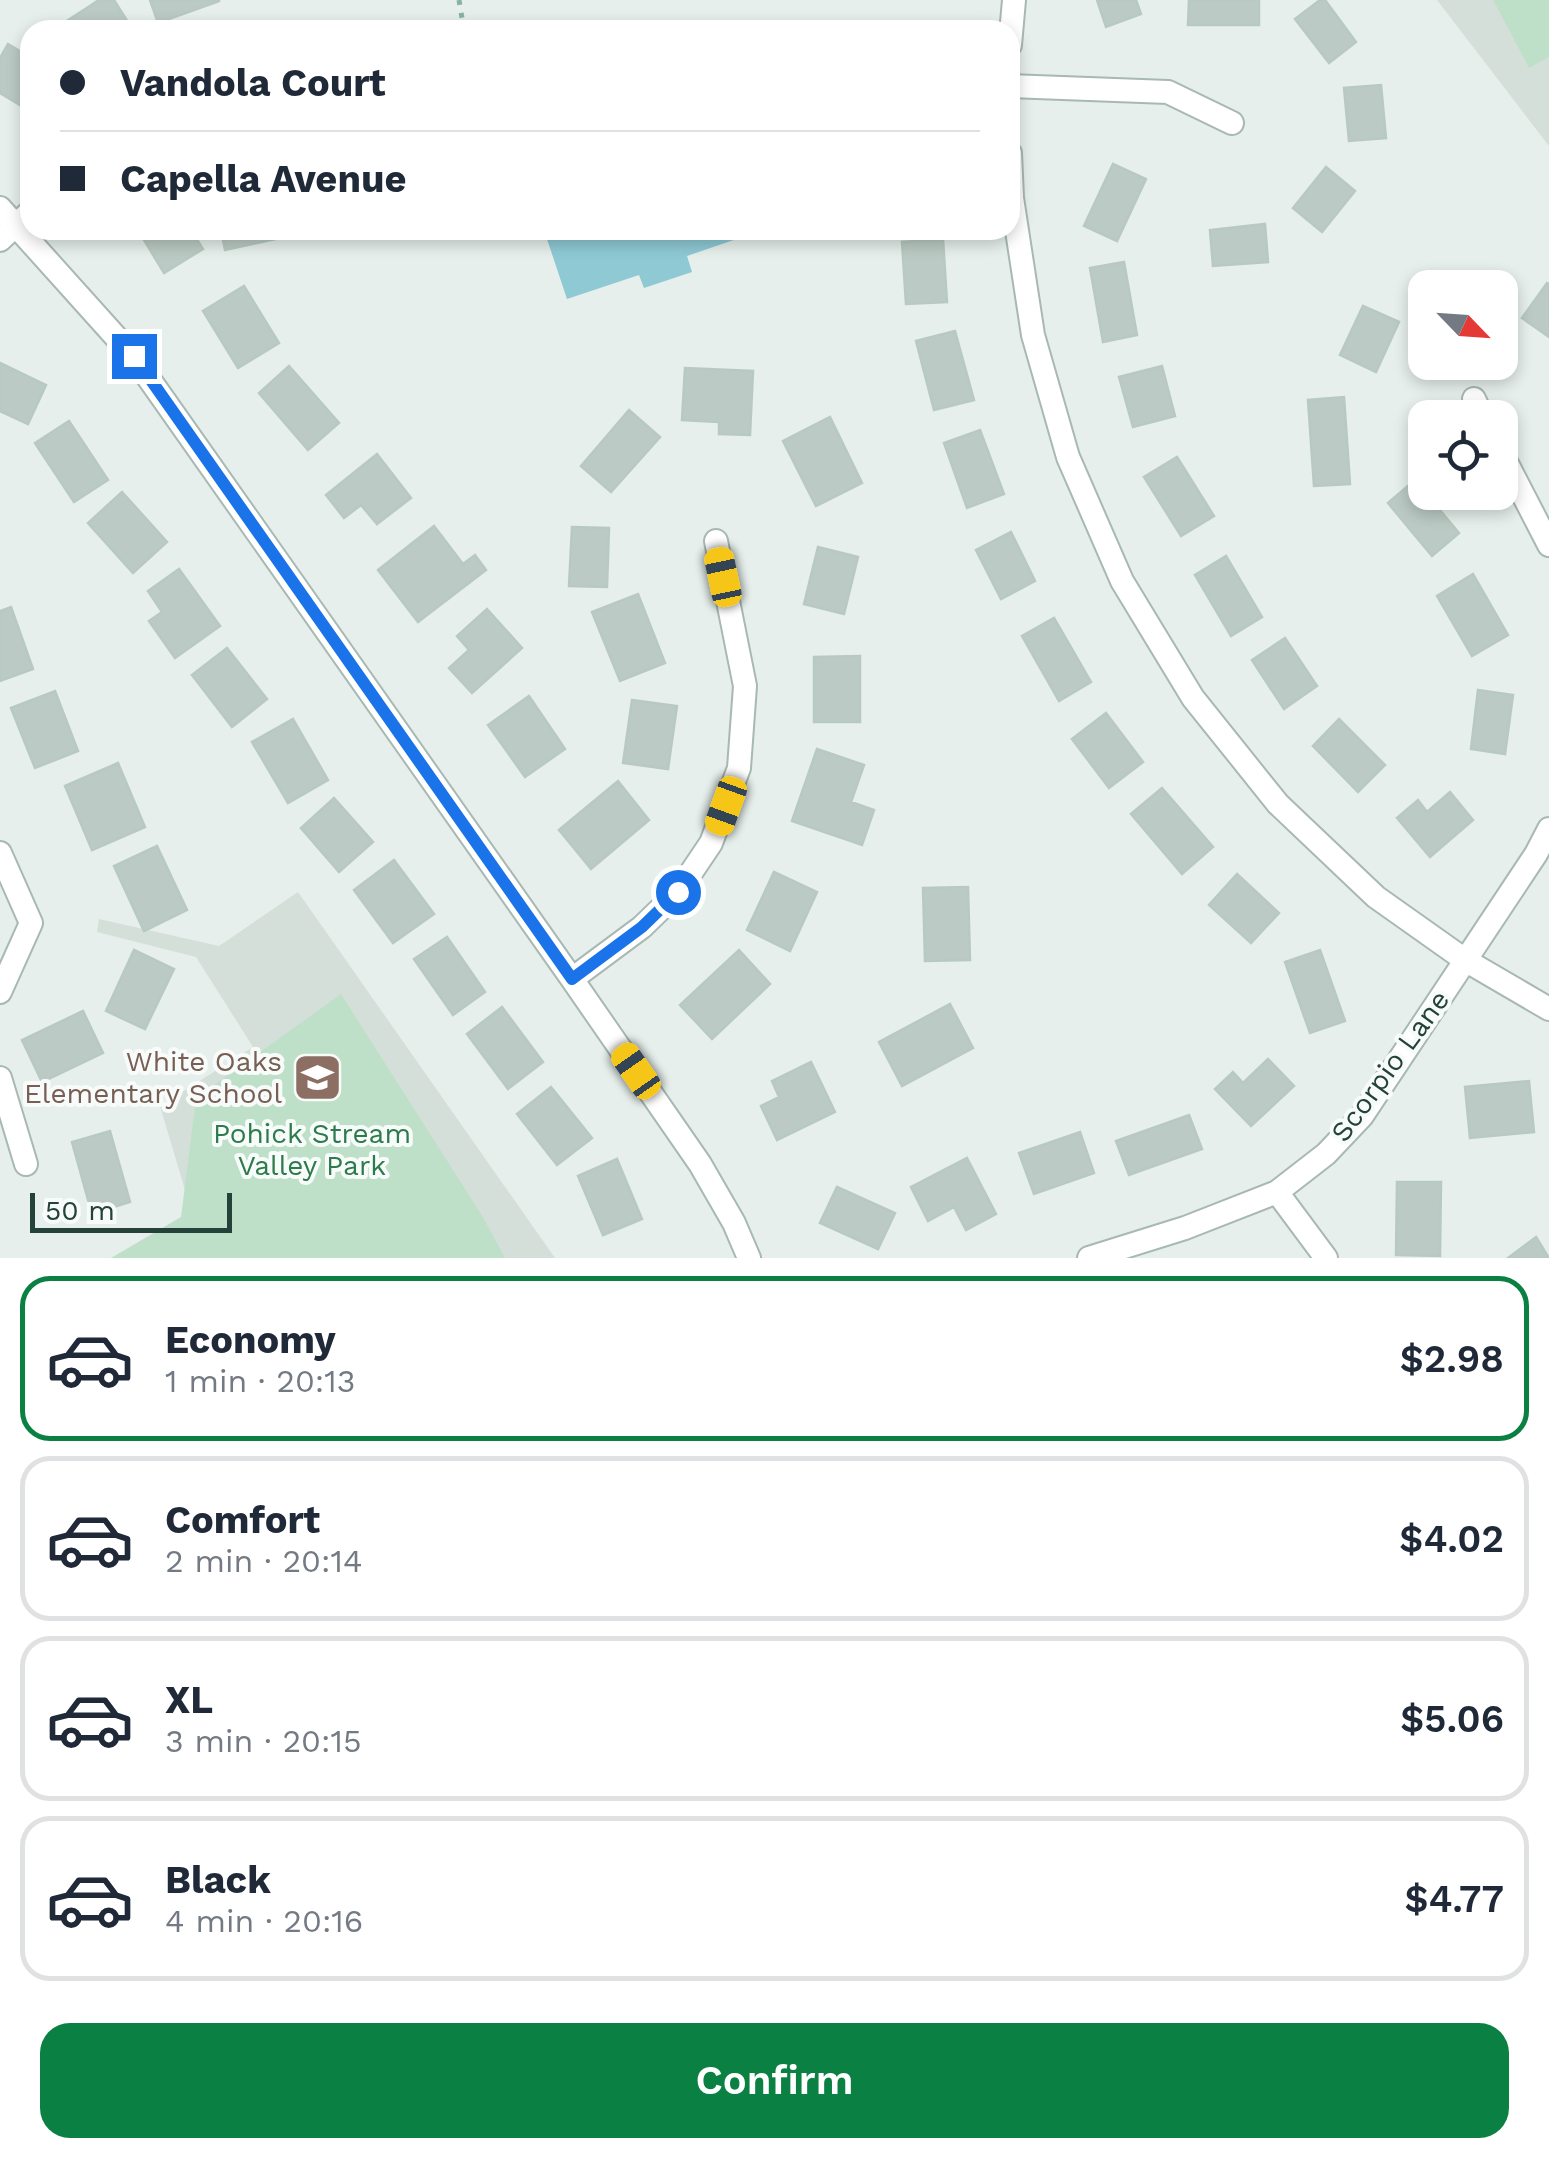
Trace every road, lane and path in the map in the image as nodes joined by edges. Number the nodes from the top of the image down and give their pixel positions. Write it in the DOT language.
graph roads {
  1 [pos="1020,86"];
  2 [pos="1232,123"];
  3 [pos="29,240"];
  4 [pos="1018,240"];
  5 [pos="1518,485"];
  6 [pos="716,541"];
  7 [pos="1549,545"];
  8 [pos="1549,830"];
  9 [pos="0,853"];
  10 [pos="1464,960"];
  11 [pos="572,979"];
  12 [pos="0,992"];
  13 [pos="1549,1009"];
  14 [pos="0,1078"];
  15 [pos="26,1164"];
  16 [pos="1277,1192"];
  17 [pos="749,1258"];
  18 [pos="1089,1258"];
  19 [pos="1326,1258"];
  1 -- 2 [label="street"];
  3 -- 11 [label="street"];
  4 -- 10 [label="street"];
  5 -- 7 [label="street"];
  6 -- 11 [label="street"];
  8 -- 10 [label="street, Scorpio Lane"];
  9 -- 12 [label="street"];
  10 -- 13 [label="street"];
  10 -- 16 [label="street, Scorpio Lane"];
  11 -- 17 [label="street"];
  14 -- 15 [label="street"];
  16 -- 18 [label="street, Scorpio Lane"];
  16 -- 19 [label="street"];
}
